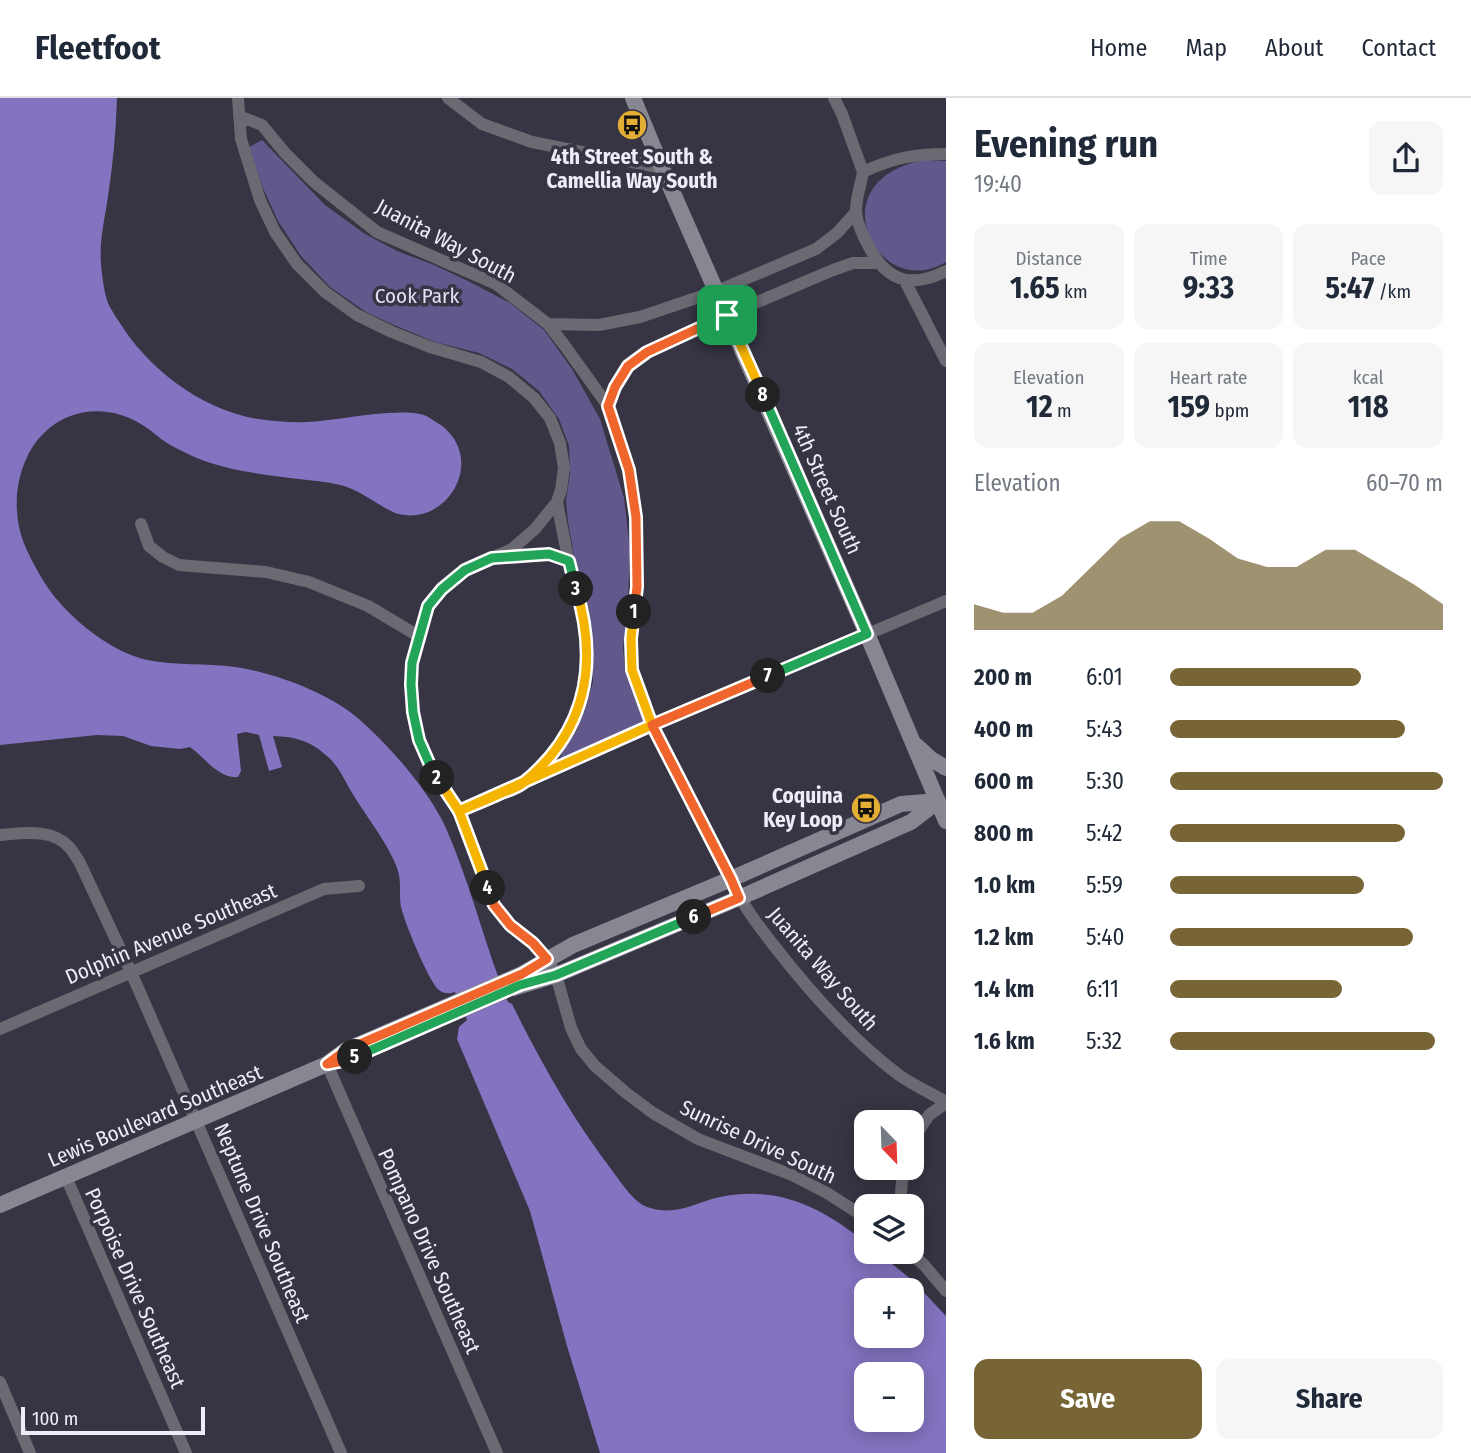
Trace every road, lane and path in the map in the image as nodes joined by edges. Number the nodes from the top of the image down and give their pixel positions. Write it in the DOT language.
graph roads {
  1 [pos="238,98"];
  2 [pos="448,98"];
  3 [pos="633,98"];
  4 [pos="834,98"];
  5 [pos="239,116"];
  6 [pos="946,154"];
  7 [pos="662,168"];
  8 [pos="863,172"];
  9 [pos="856,212"];
  10 [pos="877,263"];
  11 [pos="946,271"];
  12 [pos="905,281"];
  13 [pos="718,291"];
  14 [pos="727,315"];
  15 [pos="548,324"];
  16 [pos="946,361"];
  17 [pos="608,406"];
  18 [pos="556,502"];
  19 [pos="141,524"];
  20 [pos="492,558"];
  21 [pos="569,561"];
  22 [pos="946,601"];
  23 [pos="867,634"];
  24 [pos="420,637"];
  25 [pos="652,725"];
  26 [pos="913,743"];
  27 [pos="946,768"];
  28 [pos="521,785"];
  29 [pos="942,799"];
  30 [pos="459,811"];
  31 [pos="946,821"];
  32 [pos="0,835"];
  33 [pos="731,879"];
  34 [pos="359,886"];
  35 [pos="739,898"];
  36 [pos="547,959"];
  37 [pos="131,972"];
  38 [pos="556,975"];
  39 [pos="503,988"];
  40 [pos="0,1028"];
  41 [pos="327,1064"];
  42 [pos="946,1102"];
  43 [pos="197,1121"];
  44 [pos="924,1123"];
  45 [pos="66,1177"];
  46 [pos="0,1206"];
  47 [pos="854,1210"];
  48 [pos="923,1264"];
  49 [pos="946,1291"];
  50 [pos="0,1382"];
  51 [pos="30,1453"];
  52 [pos="186,1453"];
  53 [pos="341,1453"];
  54 [pos="496,1453"];
  1 -- 5 [label="street, Sunrise Drive South"];
  2 -- 7 [label="street"];
  3 -- 7 [label="street, 4th Street South"];
  4 -- 8 [label="street"];
  5 -- 15 [label="street, Juanita Way South"];
  5 -- 18 [label="street, Sunrise Drive South"];
  6 -- 8 [label="street"];
  7 -- 13 [label="street, 4th Street South"];
  8 -- 9 [label="street"];
  9 -- 10 [label="street"];
  9 -- 13 [label="street"];
  10 -- 12 [label="street"];
  10 -- 14 [label="street"];
  11 -- 12 [label="street"];
  12 -- 16 [label="street"];
  13 -- 14 [label="street, 4th Street South"];
  13 -- 15 [label="street"];
  14 -- 17 [label="street"];
  14 -- 23 [label="street, 4th Street South"];
  15 -- 17 [label="street, Juanita Way South"];
  17 -- 25 [label="street, Juanita Way South"];
  18 -- 20 [label="street, Sunrise Drive South"];
  18 -- 21 [label="street"];
  19 -- 24 [label="street"];
  20 -- 21 [label="street"];
  20 -- 24 [label="street, Sunrise Drive South"];
  21 -- 28 [label="street"];
  22 -- 23 [label="street"];
  23 -- 25 [label="street"];
  23 -- 26 [label="street, 4th Street South"];
  24 -- 30 [label="street, Sunrise Drive South"];
  25 -- 28 [label="street"];
  25 -- 33 [label="street, Juanita Way South"];
  26 -- 27 [label="street"];
  26 -- 29 [label="street, 4th Street South"];
  28 -- 30 [label="street"];
  29 -- 31 [label="street, 4th Street South"];
  29 -- 33 [label="street, Lewis Boulevard Southeast"];
  29 -- 35 [label="street, Lewis Boulevard Southeast"];
  30 -- 36 [label="street, Sunrise Drive South"];
  32 -- 37 [label="street, Neptune Drive Southeast"];
  33 -- 35 [label="street, Juanita Way South"];
  33 -- 36 [label="street, Lewis Boulevard Southeast"];
  34 -- 37 [label="street, Dolphin Avenue Southeast"];
  35 -- 38 [label="street, Lewis Boulevard Southeast"];
  35 -- 42 [label="street, Juanita Way South"];
  36 -- 38 [label="street, Sunrise Drive South"];
  36 -- 39 [label="street, Lewis Boulevard Southeast"];
  37 -- 40 [label="street, Dolphin Avenue Southeast"];
  37 -- 43 [label="street, Neptune Drive Southeast"];
  38 -- 39 [label="street, Lewis Boulevard Southeast"];
  38 -- 47 [label="street, Sunrise Drive South"];
  39 -- 41 [label="street, Lewis Boulevard Southeast"];
  41 -- 43 [label="street, Lewis Boulevard Southeast"];
  41 -- 54 [label="street, Pompano Drive Southeast"];
  42 -- 44 [label="street"];
  43 -- 45 [label="street, Lewis Boulevard Southeast"];
  43 -- 53 [label="street, Neptune Drive Southeast"];
  45 -- 46 [label="street, Lewis Boulevard Southeast"];
  45 -- 52 [label="street, Porpoise Drive Southeast"];
  48 -- 49 [label="street"];
  50 -- 51 [label="street"];
}
